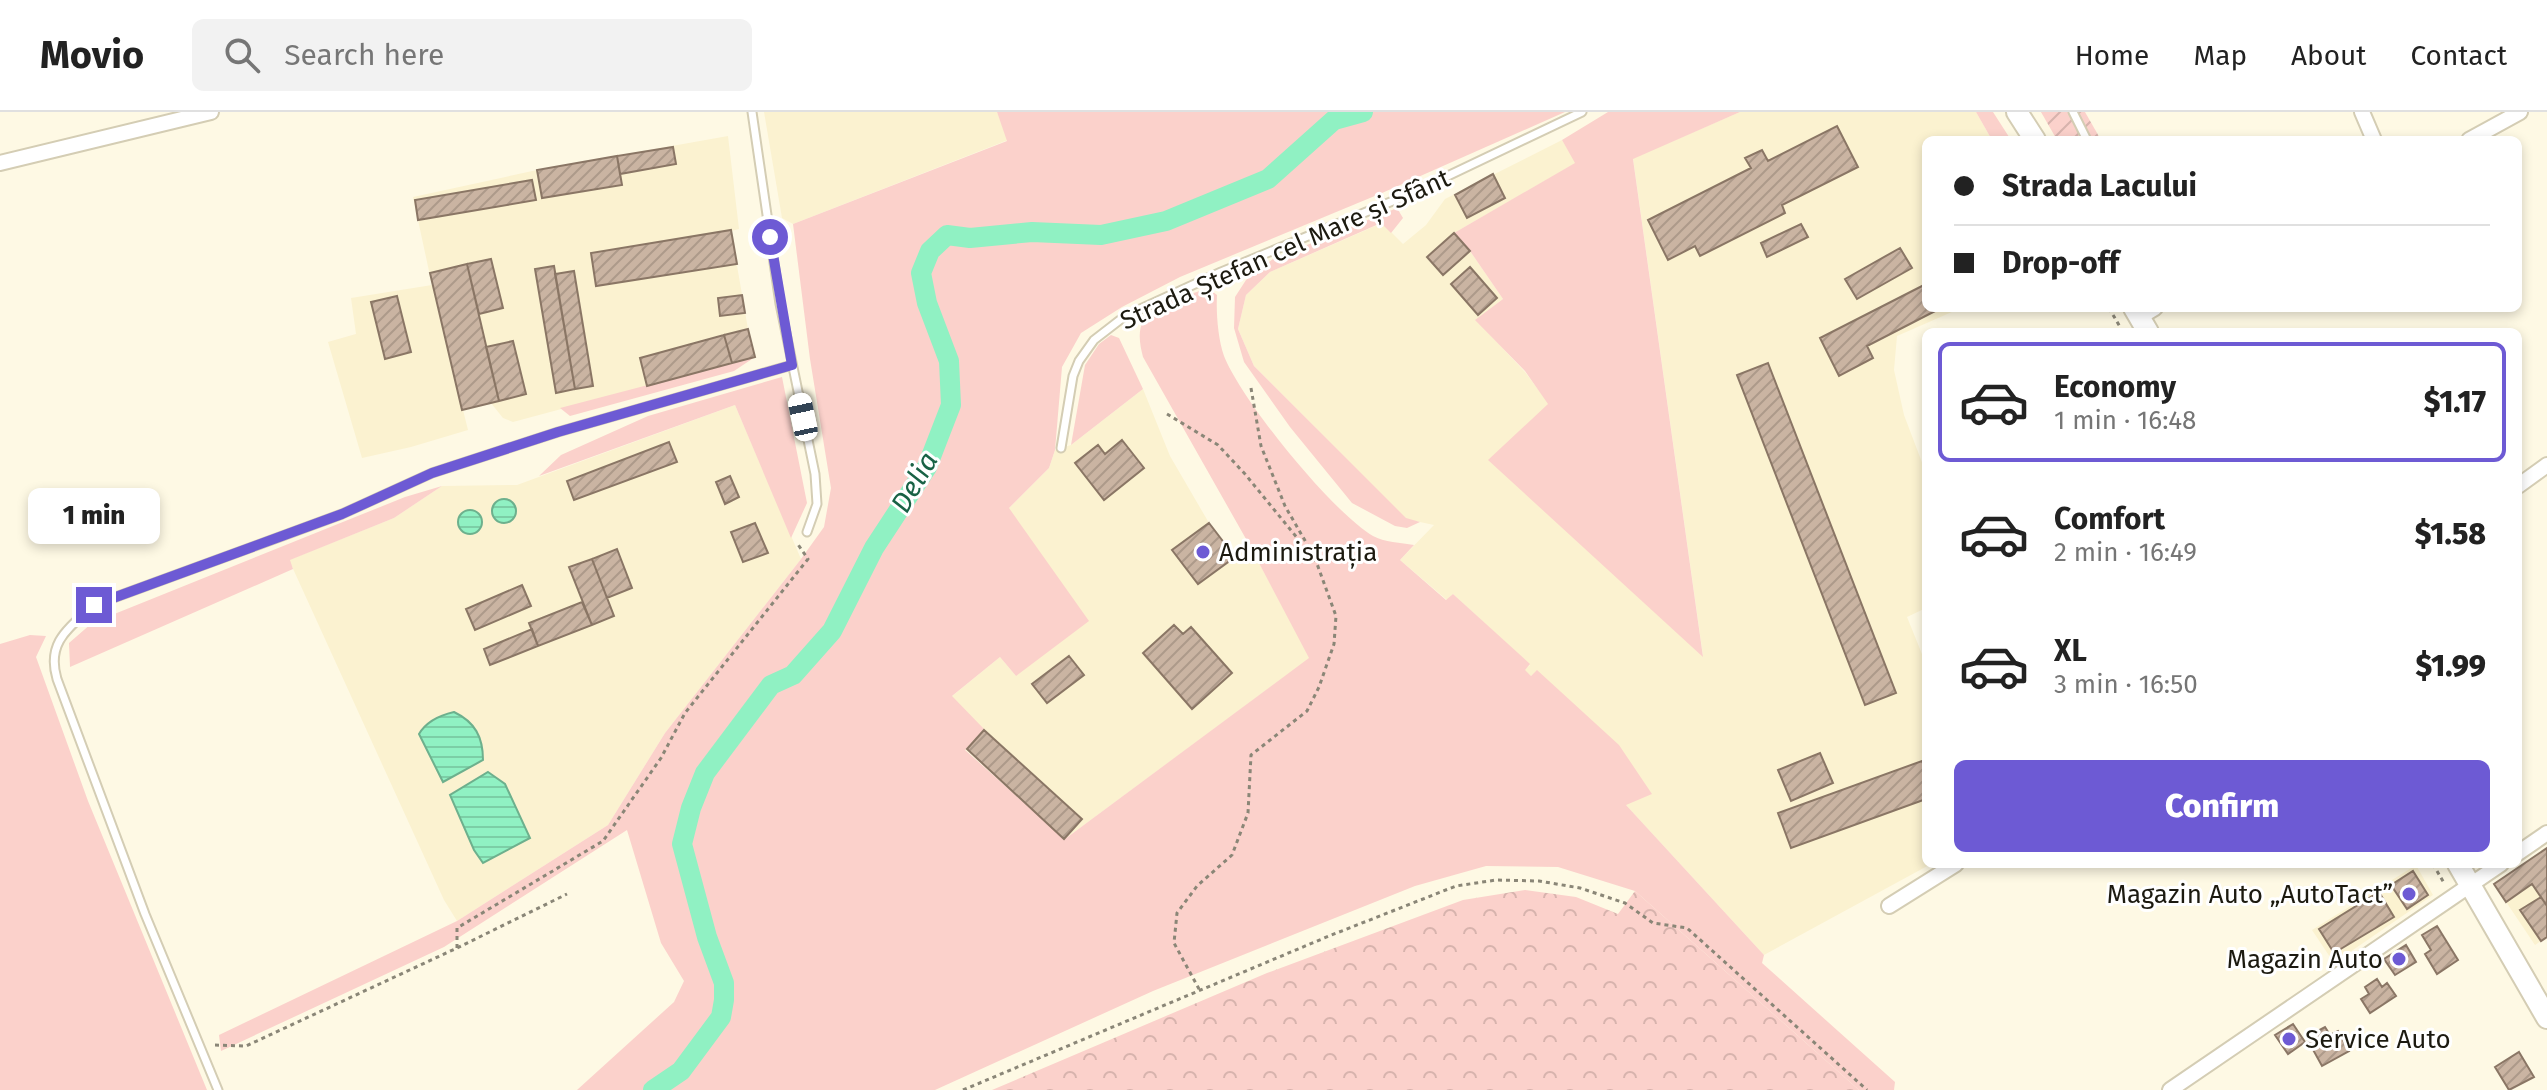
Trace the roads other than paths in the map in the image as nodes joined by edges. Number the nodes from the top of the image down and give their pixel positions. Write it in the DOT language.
graph roads {
  1 [pos="211,112"];
  2 [pos="752,112"];
  3 [pos="1582,112"];
  4 [pos="2017,112"];
  5 [pos="2073,112"];
  6 [pos="2362,112"];
  7 [pos="2520,112"];
  8 [pos="2032,136"];
  9 [pos="2085,136"];
  10 [pos="2372,136"];
  11 [pos="2476,136"];
  12 [pos="0,163"];
  13 [pos="792,365"];
  14 [pos="1061,448"];
  15 [pos="2547,465"];
  16 [pos="2522,483"];
  17 [pos="807,532"];
  18 [pos="2547,833"];
  19 [pos="2522,850"];
  20 [pos="1950,868"];
  21 [pos="2460,868"];
  22 [pos="2495,868"];
  23 [pos="2470,885"];
  24 [pos="1889,906"];
  25 [pos="2547,1018"];
  26 [pos="218,1090"];
  27 [pos="2170,1090"];
  1 -- 12 [label="street"];
  2 -- 13 [label="lane"];
  3 -- 14 [label="lane, Strada Ștefan cel Mare și Sfânt"];
  4 -- 8 [label="main road"];
  5 -- 9 [label="lane"];
  6 -- 10 [label="street"];
  7 -- 11 [label="street"];
  13 -- 17 [label="lane"];
  13 -- 26 [label="lane"];
  15 -- 16 [label="street"];
  18 -- 19 [label="street"];
  20 -- 24 [label="street"];
  21 -- 23 [label="main road"];
  22 -- 23 [label="street"];
  23 -- 25 [label="main road"];
  23 -- 27 [label="street"];
}
